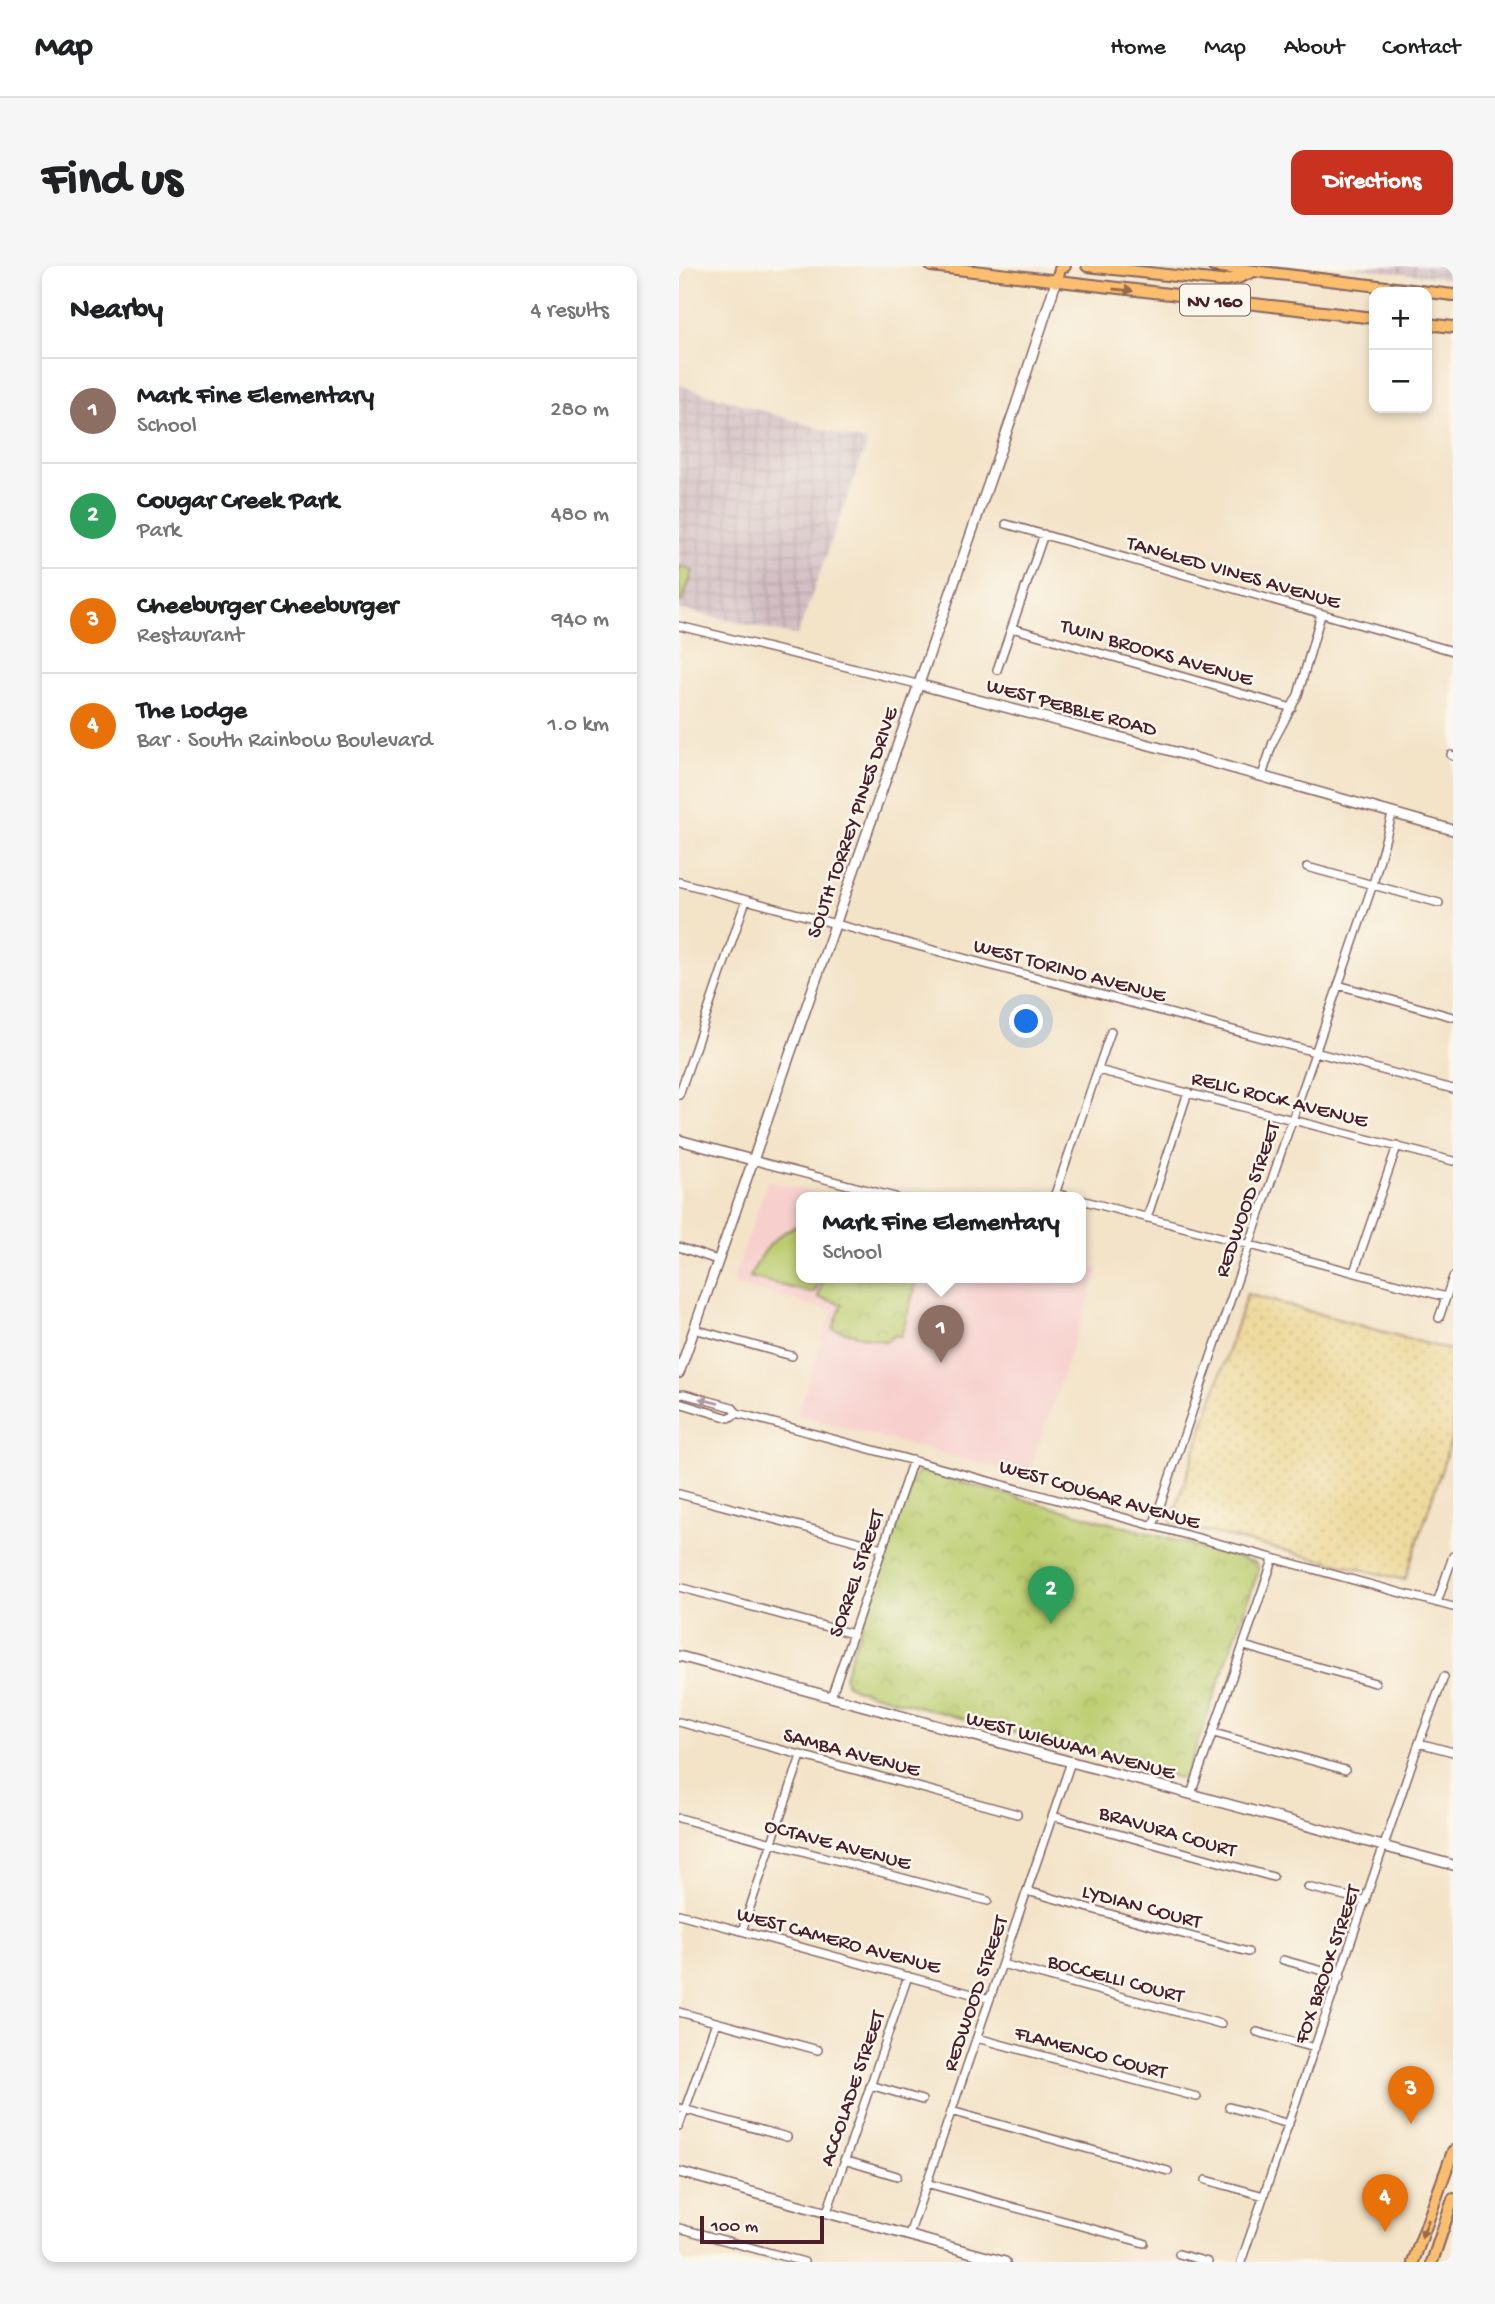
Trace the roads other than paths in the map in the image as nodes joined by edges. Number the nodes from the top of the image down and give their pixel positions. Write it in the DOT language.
graph roads {
  1 [pos="931,266"];
  2 [pos="1065,266"];
  3 [pos="1087,266"];
  4 [pos="1213,266"];
  5 [pos="1254,271"];
  6 [pos="1056,282"];
  7 [pos="1453,295"];
  8 [pos="1369,317"];
  9 [pos="1432,325"];
  10 [pos="1453,327"];
  11 [pos="1006,524"];
  12 [pos="1044,534"];
  13 [pos="1321,615"];
  14 [pos="679,626"];
  15 [pos="1012,628"];
  16 [pos="1453,651"];
  17 [pos="997,670"];
  18 [pos="917,684"];
  19 [pos="1292,708"];
  20 [pos="1262,776"];
  21 [pos="1392,815"];
  22 [pos="1453,830"];
  23 [pos="1307,867"];
  24 [pos="679,882"];
  25 [pos="1373,884"];
  26 [pos="745,900"];
  27 [pos="1439,903"];
  28 [pos="835,925"];
  29 [pos="1338,985"];
  30 [pos="1453,1017"];
  31 [pos="1111,1031"];
  32 [pos="1315,1053"];
  33 [pos="1098,1070"];
  34 [pos="1453,1089"];
  35 [pos="1188,1092"];
  36 [pos="679,1095"];
  37 [pos="1292,1118"];
  38 [pos="679,1140"];
  39 [pos="1397,1146"];
  40 [pos="752,1160"];
  41 [pos="1453,1161"];
  42 [pos="876,1192"];
  43 [pos="1055,1192"];
  44 [pos="1086,1201"];
  45 [pos="1147,1218"];
  46 [pos="1249,1244"];
  47 [pos="679,1247"];
  48 [pos="717,1260"];
  49 [pos="1354,1272"];
  50 [pos="1453,1277"];
  51 [pos="1446,1297"];
  52 [pos="1439,1318"];
  53 [pos="694,1329"];
  54 [pos="792,1356"];
  55 [pos="679,1373"];
  56 [pos="679,1395"];
  57 [pos="679,1403"];
  58 [pos="737,1413"];
  59 [pos="913,1460"];
  60 [pos="679,1494"];
  61 [pos="1153,1526"];
  62 [pos="882,1548"];
  63 [pos="1453,1556"];
  64 [pos="1273,1560"];
  65 [pos="679,1587"];
  66 [pos="1437,1603"];
  67 [pos="1453,1607"];
  68 [pos="852,1634"];
  69 [pos="1244,1646"];
  70 [pos="679,1656"];
  71 [pos="1444,1677"];
  72 [pos="1375,1683"];
  73 [pos="831,1697"];
  74 [pos="679,1722"];
  75 [pos="1213,1733"];
  76 [pos="1419,1743"];
  77 [pos="1453,1752"];
  78 [pos="801,1756"];
  79 [pos="1071,1762"];
  80 [pos="1345,1770"];
  81 [pos="1191,1794"];
  82 [pos="1017,1814"];
  83 [pos="1053,1816"];
  84 [pos="679,1818"];
  85 [pos="772,1843"];
  86 [pos="1384,1846"];
  87 [pos="1453,1865"];
  88 [pos="1273,1877"];
  89 [pos="1308,1887"];
  90 [pos="1027,1891"];
  91 [pos="988,1901"];
  92 [pos="1366,1901"];
  93 [pos="679,1914"];
  94 [pos="742,1931"];
  95 [pos="1248,1952"];
  96 [pos="1283,1960"];
  97 [pos="1002,1964"];
  98 [pos="908,1976"];
  99 [pos="1341,1976"];
  100 [pos="990,1999"];
  101 [pos="679,2012"];
  102 [pos="716,2022"];
  103 [pos="1221,2024"];
  104 [pos="1257,2032"];
  105 [pos="977,2038"];
  106 [pos="1315,2048"];
  107 [pos="818,2050"];
  108 [pos="870,2085"];
  109 [pos="1197,2097"];
  110 [pos="922,2100"];
  111 [pos="1229,2107"];
  112 [pos="682,2109"];
  113 [pos="951,2111"];
  114 [pos="1289,2124"];
  115 [pos="679,2126"];
  116 [pos="787,2137"];
  117 [pos="1453,2151"];
  118 [pos="844,2160"];
  119 [pos="1168,2171"];
  120 [pos="679,2172"];
  121 [pos="897,2176"];
  122 [pos="1206,2180"];
  123 [pos="926,2183"];
  124 [pos="1453,2188"];
  125 [pos="1264,2196"];
  126 [pos="1453,2199"];
  127 [pos="827,2212"];
  128 [pos="1448,2213"];
  129 [pos="679,2228"];
  130 [pos="909,2235"];
  131 [pos="1144,2243"];
  132 [pos="1179,2254"];
  133 [pos="804,2262"];
  134 [pos="1005,2262"];
  135 [pos="1207,2262"];
  136 [pos="1241,2262"];
  137 [pos="1413,2262"];
  138 [pos="1432,2262"];
  1 -- 6 [label="main road, NV 160"];
  2 -- 6 [label="main road"];
  3 -- 5 [label="main road"];
  4 -- 5 [label="main road, NV 160"];
  5 -- 7 [label="main road, NV 160"];
  6 -- 8 [label="main road, NV 160, one-way"];
  6 -- 18 [label="street, SOUTH TORREY PINES DRIVE"];
  9 -- 10 [label="main road"];
  11 -- 12 [label="street, TANGLED VINES AVENUE"];
  12 -- 13 [label="street, TANGLED VINES AVENUE"];
  12 -- 15 [label="street"];
  13 -- 16 [label="street, TANGLED VINES AVENUE"];
  13 -- 19 [label="street"];
  14 -- 18 [label="street, WEST PEBBLE ROAD"];
  15 -- 17 [label="street"];
  15 -- 19 [label="street, TWIN BROOKS AVENUE"];
  18 -- 20 [label="street, WEST PEBBLE ROAD"];
  18 -- 28 [label="street, SOUTH TORREY PINES DRIVE"];
  19 -- 20 [label="street"];
  20 -- 21 [label="street, WEST PEBBLE ROAD"];
  21 -- 22 [label="street, WEST PEBBLE ROAD"];
  21 -- 25 [label="street, REDWOOD STREET"];
  23 -- 25 [label="street"];
  24 -- 26 [label="street, WEST TORINO AVENUE"];
  25 -- 27 [label="street"];
  25 -- 29 [label="street, REDWOOD STREET"];
  26 -- 28 [label="street, WEST TORINO AVENUE"];
  26 -- 36 [label="street"];
  28 -- 32 [label="street, WEST TORINO AVENUE"];
  28 -- 40 [label="street, SOUTH TORREY PINES DRIVE"];
  29 -- 30 [label="street"];
  29 -- 32 [label="street, REDWOOD STREET"];
  31 -- 33 [label="street"];
  32 -- 34 [label="street, WEST TORINO AVENUE"];
  32 -- 37 [label="street, REDWOOD STREET"];
  33 -- 35 [label="street, RELIC ROCK AVENUE"];
  33 -- 43 [label="street"];
  35 -- 37 [label="street, RELIC ROCK AVENUE"];
  35 -- 45 [label="street"];
  37 -- 39 [label="street, RELIC ROCK AVENUE"];
  37 -- 46 [label="street, REDWOOD STREET"];
  38 -- 40 [label="street"];
  39 -- 41 [label="street, RELIC ROCK AVENUE"];
  39 -- 49 [label="street"];
  40 -- 42 [label="street"];
  40 -- 48 [label="street, SOUTH TORREY PINES DRIVE"];
  44 -- 45 [label="street"];
  45 -- 46 [label="street"];
  46 -- 49 [label="street"];
  46 -- 61 [label="street, REDWOOD STREET"];
  47 -- 48 [label="street"];
  48 -- 53 [label="street, SOUTH TORREY PINES DRIVE"];
  49 -- 51 [label="street"];
  50 -- 51 [label="street"];
  51 -- 52 [label="street"];
  53 -- 54 [label="street"];
  53 -- 55 [label="street, SOUTH TORREY PINES DRIVE"];
  58 -- 56 [label="street, WEST COUGAR AVENUE, one-way"];
  57 -- 58 [label="street, WEST COUGAR AVENUE"];
  58 -- 59 [label="street, WEST COUGAR AVENUE"];
  59 -- 61 [label="street, WEST COUGAR AVENUE"];
  59 -- 62 [label="street, SORREL STREET"];
  60 -- 62 [label="street"];
  61 -- 64 [label="street, WEST COUGAR AVENUE"];
  62 -- 68 [label="street, SORREL STREET"];
  63 -- 66 [label="street"];
  64 -- 66 [label="street, WEST COUGAR AVENUE"];
  64 -- 69 [label="street"];
  65 -- 68 [label="street"];
  66 -- 67 [label="street, WEST COUGAR AVENUE"];
  68 -- 73 [label="street, SORREL STREET"];
  69 -- 72 [label="street"];
  69 -- 75 [label="street"];
  70 -- 73 [label="street, WEST WIGWAM AVENUE"];
  71 -- 76 [label="street, FOX BROOK STREET"];
  73 -- 79 [label="street, WEST WIGWAM AVENUE"];
  74 -- 78 [label="street, SAMBA AVENUE"];
  75 -- 80 [label="street"];
  75 -- 81 [label="street"];
  76 -- 77 [label="street"];
  76 -- 86 [label="street, FOX BROOK STREET"];
  78 -- 82 [label="street, SAMBA AVENUE"];
  78 -- 85 [label="street"];
  79 -- 81 [label="street, WEST WIGWAM AVENUE"];
  79 -- 83 [label="street, REDWOOD STREET"];
  81 -- 86 [label="street, WEST WIGWAM AVENUE"];
  83 -- 88 [label="street, BRAVURA COURT"];
  83 -- 90 [label="street, REDWOOD STREET"];
  84 -- 85 [label="street, OCTAVE AVENUE"];
  85 -- 91 [label="street, OCTAVE AVENUE"];
  85 -- 94 [label="street"];
  86 -- 87 [label="street, WEST WIGWAM AVENUE"];
  86 -- 92 [label="street, FOX BROOK STREET"];
  89 -- 92 [label="street"];
  90 -- 95 [label="street, LYDIAN COURT"];
  90 -- 97 [label="street, REDWOOD STREET"];
  92 -- 99 [label="street, FOX BROOK STREET"];
  93 -- 94 [label="street, WEST CAMERO AVENUE"];
  94 -- 98 [label="street, WEST CAMERO AVENUE"];
  96 -- 99 [label="street"];
  97 -- 100 [label="street, REDWOOD STREET"];
  97 -- 103 [label="street, BOCCELLI COURT"];
  98 -- 100 [label="street, WEST CAMERO AVENUE"];
  98 -- 108 [label="street, ACCOLADE STREET"];
  99 -- 106 [label="street, FOX BROOK STREET"];
  100 -- 105 [label="street, REDWOOD STREET"];
  101 -- 102 [label="street"];
  102 -- 107 [label="street"];
  102 -- 112 [label="street"];
  104 -- 106 [label="street"];
  105 -- 109 [label="street, FLAMENCO COURT"];
  105 -- 113 [label="street, REDWOOD STREET"];
  106 -- 114 [label="street, FOX BROOK STREET"];
  108 -- 110 [label="street"];
  108 -- 118 [label="street, ACCOLADE STREET"];
  111 -- 114 [label="street"];
  112 -- 115 [label="street"];
  112 -- 116 [label="street"];
  113 -- 119 [label="street"];
  113 -- 123 [label="street, REDWOOD STREET"];
  114 -- 125 [label="street, FOX BROOK STREET"];
  117 -- 137 [label="main road, one-way"];
  118 -- 121 [label="street"];
  118 -- 127 [label="street, ACCOLADE STREET"];
  120 -- 127 [label="street"];
  122 -- 125 [label="street"];
  123 -- 130 [label="street, REDWOOD STREET"];
  123 -- 131 [label="street"];
  124 -- 128 [label="main road"];
  125 -- 136 [label="street, FOX BROOK STREET"];
  126 -- 128 [label="main road"];
  127 -- 130 [label="street"];
  128 -- 138 [label="main road"];
  129 -- 133 [label="street"];
  130 -- 134 [label="street"];
  132 -- 135 [label="street"];
}
